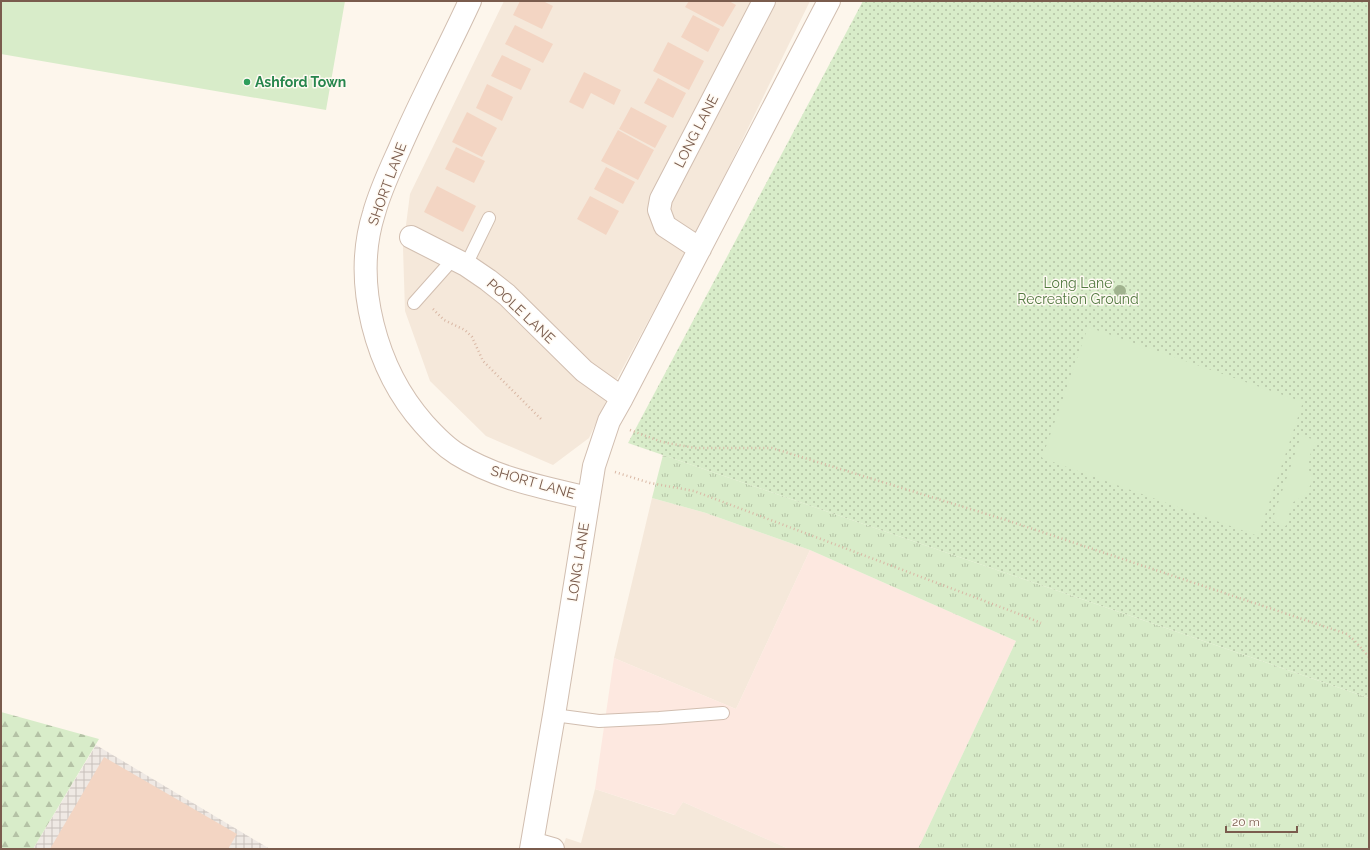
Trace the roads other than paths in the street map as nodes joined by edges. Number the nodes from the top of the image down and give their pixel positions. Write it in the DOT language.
graph roads {
  1 [pos="470,1"];
  2 [pos="764,1"];
  3 [pos="821,4"];
  4 [pos="489,218"];
  5 [pos="411,237"];
  6 [pos="700,249"];
  7 [pos="460,262"];
  8 [pos="417,299"];
  9 [pos="622,398"];
  10 [pos="588,498"];
  11 [pos="723,713"];
  12 [pos="554,715"];
  13 [pos="531,846"];
  14 [pos="554,849"];
  1 -- 10 [label="street, SHORT LANE"];
  2 -- 6 [label="street, LONG LANE"];
  3 -- 6 [label="street, LONG LANE"];
  4 -- 7 [label="lane"];
  5 -- 7 [label="street, POOLE LANE"];
  6 -- 9 [label="street, LONG LANE"];
  7 -- 8 [label="lane"];
  7 -- 9 [label="street, POOLE LANE"];
  9 -- 10 [label="street, LONG LANE"];
  10 -- 12 [label="street, LONG LANE"];
  11 -- 12 [label="lane"];
  12 -- 13 [label="street, LONG LANE"];
  13 -- 14 [label="street"];
}
